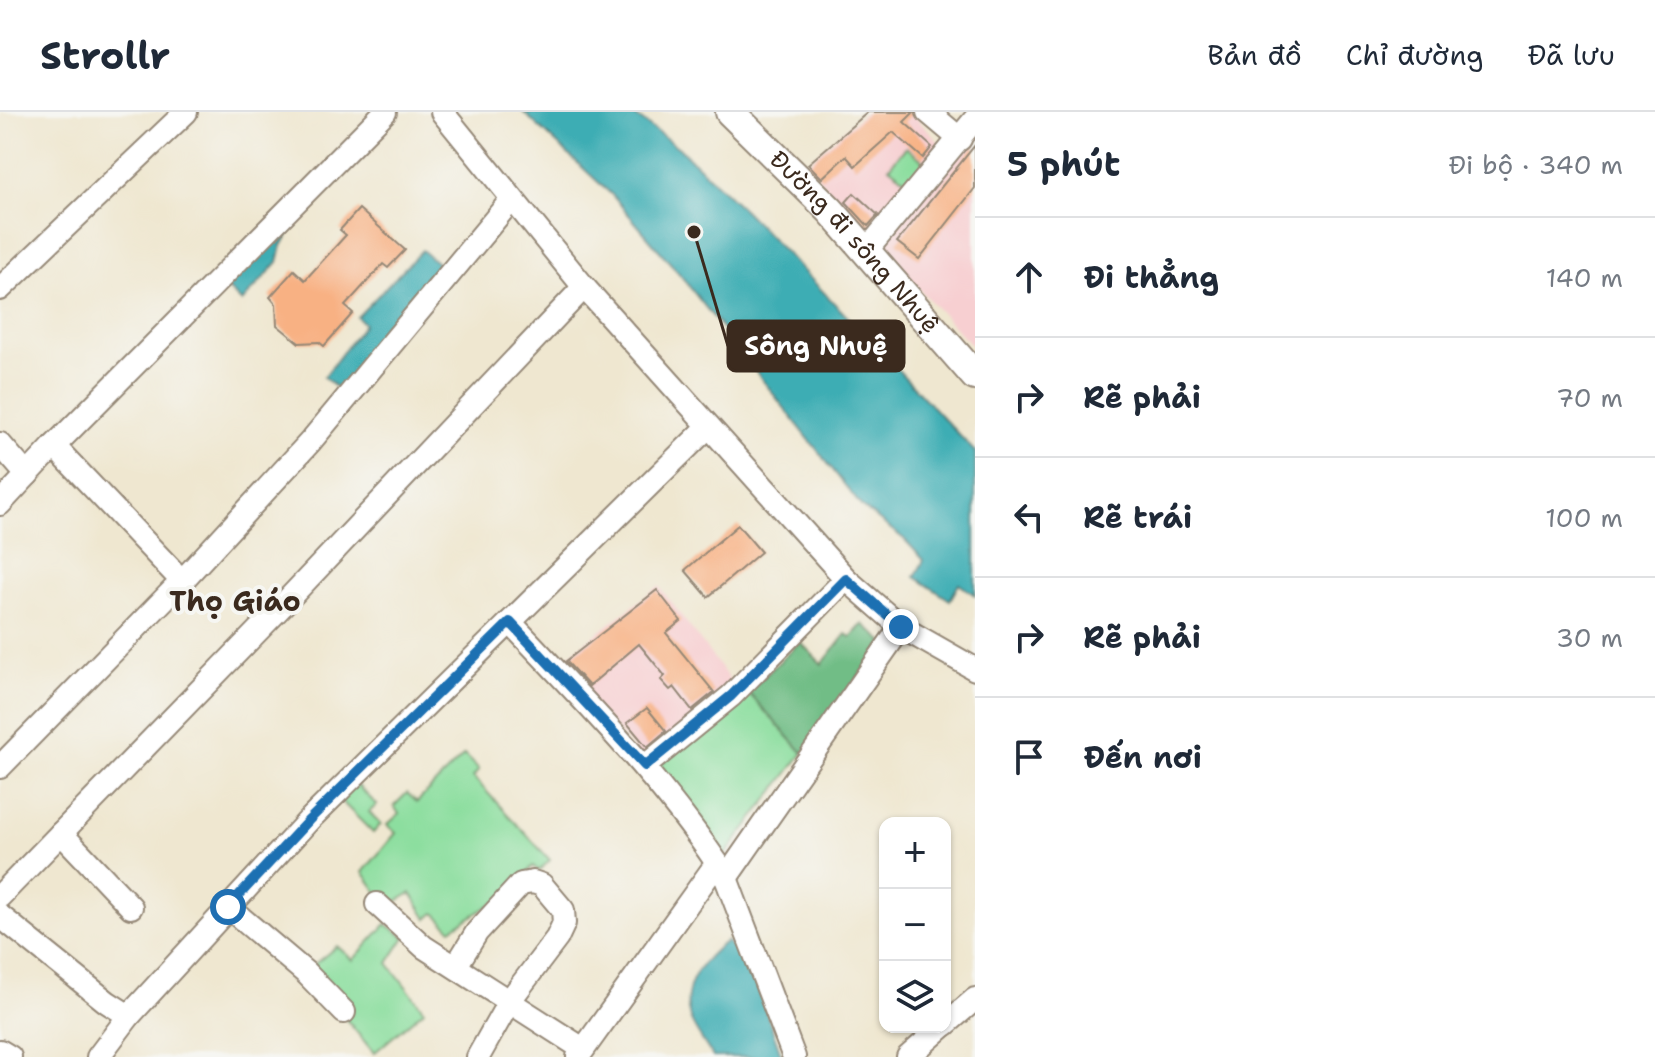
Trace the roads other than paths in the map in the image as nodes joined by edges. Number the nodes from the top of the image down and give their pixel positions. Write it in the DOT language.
graph roads {
  1 [pos="186,112"];
  2 [pos="385,112"];
  3 [pos="442,112"];
  4 [pos="730,112"];
  5 [pos="928,112"];
  6 [pos="975,119"];
  7 [pos="960,139"];
  8 [pos="512,199"];
  9 [pos="867,250"];
  10 [pos="584,287"];
  11 [pos="0,289"];
  12 [pos="975,376"];
  13 [pos="708,427"];
  14 [pos="0,444"];
  15 [pos="54,446"];
  16 [pos="27,475"];
  17 [pos="0,504"];
  18 [pos="846,579"];
  19 [pos="182,581"];
  20 [pos="510,622"];
  21 [pos="901,627"];
  22 [pos="975,669"];
  23 [pos="645,766"];
  24 [pos="0,767"];
  25 [pos="61,833"];
  26 [pos="722,870"];
  27 [pos="0,896"];
  28 [pos="377,904"];
  29 [pos="131,907"];
  30 [pos="228,907"];
  31 [pos="0,916"];
  32 [pos="456,966"];
  33 [pos="975,999"];
  34 [pos="510,1000"];
  35 [pos="344,1012"];
  36 [pos="129,1016"];
  37 [pos="951,1020"];
  38 [pos="936,1033"];
  39 [pos="0,1051"];
  40 [pos="580,1053"];
  41 [pos="10,1057"];
  42 [pos="98,1057"];
  43 [pos="478,1057"];
  44 [pos="794,1057"];
  45 [pos="908,1057"];
  1 -- 11 [label="street"];
  2 -- 15 [label="street"];
  3 -- 8 [label="street"];
  4 -- 9 [label="street, Đường đi sông Nhuệ"];
  5 -- 7 [label="street"];
  6 -- 7 [label="street"];
  7 -- 9 [label="street"];
  8 -- 10 [label="street"];
  8 -- 19 [label="street"];
  9 -- 12 [label="street, Đường đi sông Nhuệ"];
  10 -- 13 [label="street"];
  10 -- 25 [label="street"];
  13 -- 18 [label="street"];
  13 -- 20 [label="street"];
  14 -- 16 [label="street"];
  15 -- 16 [label="street"];
  15 -- 19 [label="street"];
  16 -- 17 [label="street"];
  18 -- 21 [label="street"];
  18 -- 23 [label="street"];
  19 -- 24 [label="street"];
  20 -- 23 [label="street"];
  20 -- 30 [label="street"];
  21 -- 22 [label="street"];
  21 -- 26 [label="street"];
  23 -- 26 [label="street"];
  25 -- 27 [label="street"];
  25 -- 29 [label="street"];
  26 -- 40 [label="street"];
  26 -- 44 [label="street"];
  28 -- 32 [label="street"];
  30 -- 35 [label="street"];
  30 -- 36 [label="street"];
  31 -- 36 [label="street"];
  32 -- 34 [label="street"];
  32 -- 34 [label="street"];
  33 -- 37 [label="street"];
  34 -- 40 [label="street"];
  34 -- 43 [label="street"];
  36 -- 42 [label="street"];
  38 -- 45 [label="street"];
  39 -- 41 [label="street"];
}
